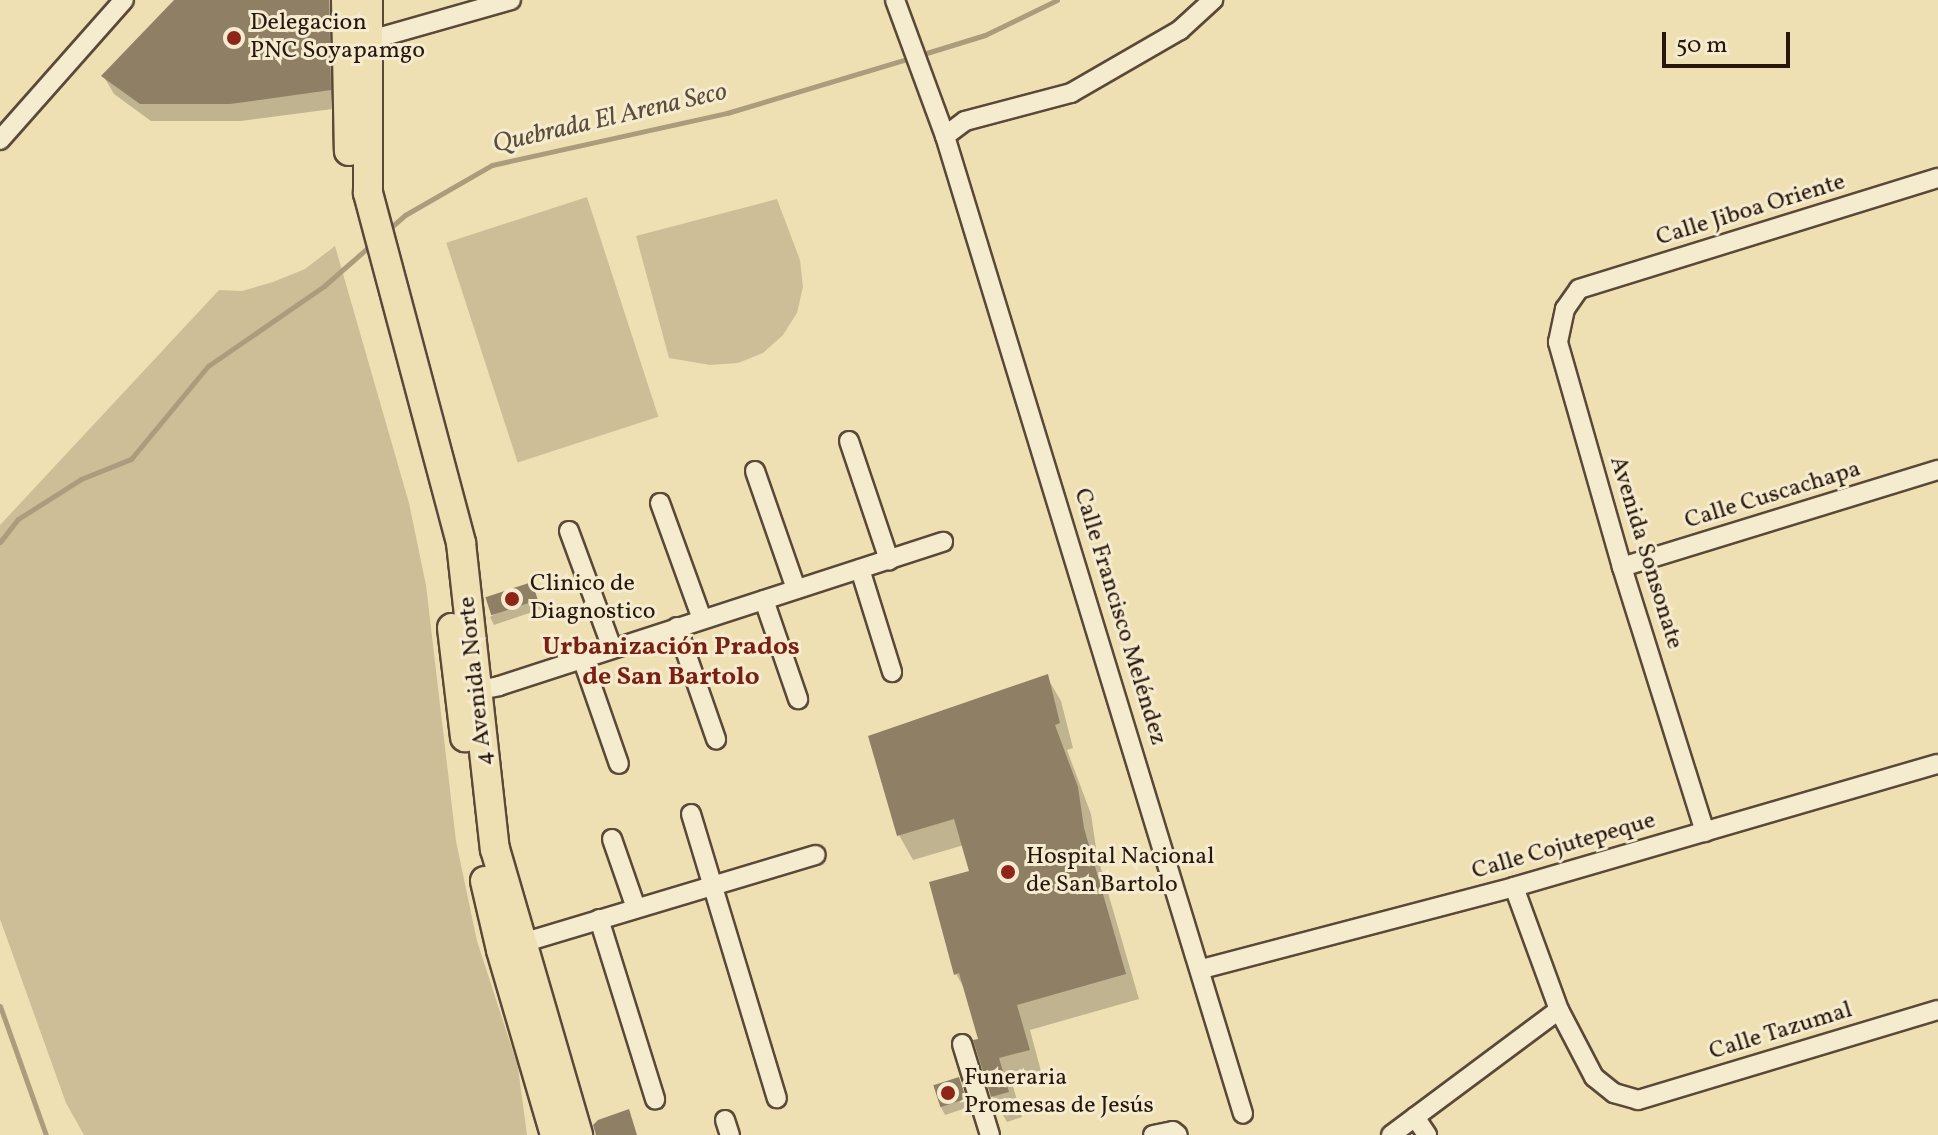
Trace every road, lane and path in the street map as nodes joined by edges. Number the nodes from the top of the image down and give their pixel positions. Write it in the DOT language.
graph roads {
  1 [pos="124,0"];
  2 [pos="346,0"];
  3 [pos="368,0"];
  4 [pos="511,0"];
  5 [pos="895,0"];
  6 [pos="1213,0"];
  7 [pos="358,44"];
  8 [pos="945,136"];
  9 [pos="0,140"];
  10 [pos="1938,178"];
  11 [pos="1579,289"];
  12 [pos="849,441"];
  13 [pos="1938,470"];
  14 [pos="755,471"];
  15 [pos="660,503"];
  16 [pos="569,531"];
  17 [pos="943,542"];
  18 [pos="889,560"];
  19 [pos="1622,567"];
  20 [pos="860,569"];
  21 [pos="796,589"];
  22 [pos="764,600"];
  23 [pos="702,619"];
  24 [pos="677,627"];
  25 [pos="612,648"];
  26 [pos="582,658"];
  27 [pos="892,672"];
  28 [pos="470,692"];
  29 [pos="798,699"];
  30 [pos="716,739"];
  31 [pos="619,764"];
  32 [pos="1938,764"];
  33 [pos="691,814"];
  34 [pos="1705,832"];
  35 [pos="612,839"];
  36 [pos="816,855"];
  37 [pos="714,885"];
  38 [pos="1514,887"];
  39 [pos="636,908"];
  40 [pos="599,919"];
  41 [pos="511,947"];
  42 [pos="1202,969"];
  43 [pos="1559,1010"];
  44 [pos="1938,1010"];
  45 [pos="962,1044"];
  46 [pos="777,1098"];
  47 [pos="655,1099"];
  48 [pos="1243,1114"];
  49 [pos="1415,1117"];
  50 [pos="555,1135"];
  51 [pos="578,1135"];
  52 [pos="990,1135"];
  53 [pos="1153,1135"];
  54 [pos="1178,1135"];
  55 [pos="1391,1135"];
  56 [pos="1427,1135"];
  1 -- 9 [label="street"];
  2 -- 7 [label="main road"];
  3 -- 7 [label="main road"];
  4 -- 7 [label="street"];
  5 -- 8 [label="street, Calle Francisco Meléndez"];
  6 -- 8 [label="street"];
  7 -- 28 [label="main road, 4 Avenida Norte"];
  8 -- 42 [label="street, Calle Francisco Meléndez"];
  10 -- 11 [label="street, Calle Jiboa Oriente"];
  11 -- 19 [label="street, Avenida Sonsonate"];
  12 -- 18 [label="street"];
  13 -- 19 [label="street, Calle Cuscachapa"];
  14 -- 21 [label="street"];
  15 -- 23 [label="street"];
  16 -- 25 [label="street"];
  17 -- 18 [label="street"];
  18 -- 20 [label="street"];
  19 -- 34 [label="street, Avenida Sonsonate"];
  20 -- 21 [label="street"];
  20 -- 27 [label="street"];
  21 -- 22 [label="street"];
  22 -- 23 [label="street"];
  22 -- 29 [label="street"];
  23 -- 24 [label="street"];
  24 -- 25 [label="street"];
  24 -- 30 [label="street"];
  25 -- 26 [label="street"];
  26 -- 28 [label="street"];
  26 -- 31 [label="street"];
  28 -- 41 [label="main road, 4 Avenida Norte"];
  32 -- 34 [label="street, Calle Cojutepeque"];
  33 -- 37 [label="street"];
  34 -- 38 [label="street, Calle Cojutepeque"];
  35 -- 39 [label="street"];
  36 -- 37 [label="street"];
  37 -- 39 [label="street"];
  37 -- 46 [label="street"];
  38 -- 42 [label="street, Calle Cojutepeque"];
  38 -- 43 [label="street"];
  39 -- 40 [label="street"];
  40 -- 41 [label="street"];
  40 -- 47 [label="street"];
  41 -- 50 [label="main road, 4 Avenida Norte"];
  41 -- 51 [label="main road, 4 Avenida Norte"];
  42 -- 48 [label="street, Calle Francisco Meléndez"];
  43 -- 44 [label="street, Calle Tazumal"];
  43 -- 49 [label="street"];
  45 -- 52 [label="street"];
  49 -- 55 [label="street"];
  49 -- 56 [label="street"];
  53 -- 54 [label="street"];
}
